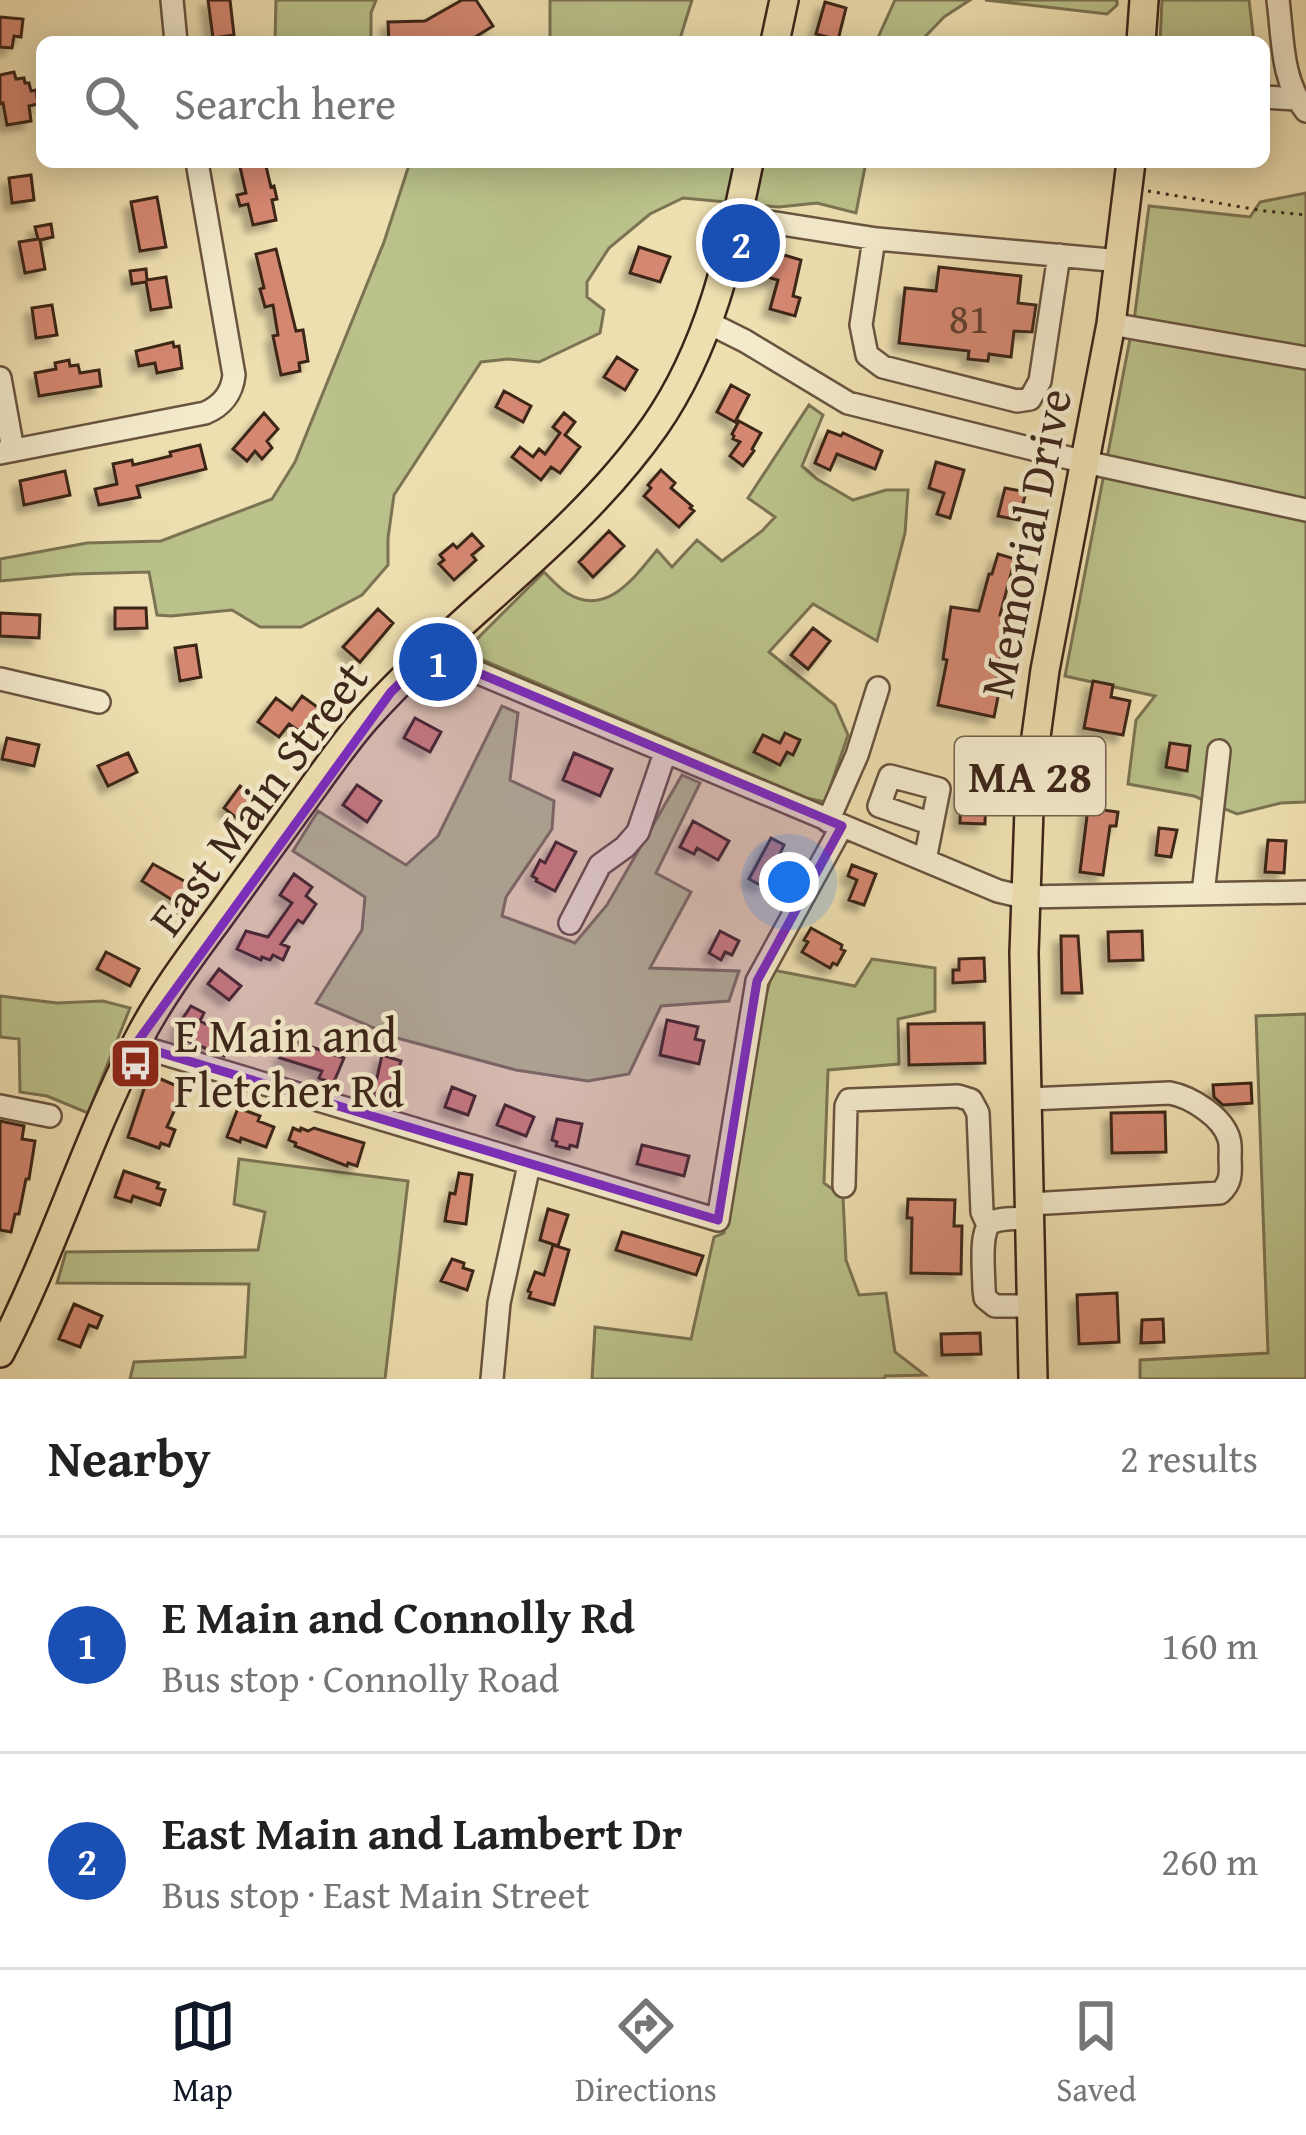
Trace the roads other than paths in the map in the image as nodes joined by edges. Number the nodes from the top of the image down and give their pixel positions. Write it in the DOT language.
graph roads {
  1 [pos="172,0"];
  2 [pos="784,0"];
  3 [pos="1144,0"];
  4 [pos="1278,0"];
  5 [pos="175,36"];
  6 [pos="776,36"];
  7 [pos="1141,36"];
  8 [pos="1270,98"];
  9 [pos="1301,105"];
  10 [pos="198,168"];
  11 [pos="748,168"];
  12 [pos="1130,175"];
  13 [pos="738,217"];
  14 [pos="874,239"];
  15 [pos="1059,256"];
  16 [pos="1120,261"];
  17 [pos="709,323"];
  18 [pos="1111,324"];
  19 [pos="1306,358"];
  20 [pos="0,378"];
  21 [pos="7,451"];
  22 [pos="1085,462"];
  23 [pos="1306,510"];
  24 [pos="431,653"];
  25 [pos="0,679"];
  26 [pos="878,688"];
  27 [pos="99,702"];
  28 [pos="1219,751"];
  29 [pos="665,753"];
  30 [pos="835,823"];
  31 [pos="932,824"];
  32 [pos="925,860"];
  33 [pos="1306,892"];
  34 [pos="1203,894"];
  35 [pos="1024,897"];
  36 [pos="570,923"];
  37 [pos="135,1046"];
  38 [pos="1028,1099"];
  39 [pos="0,1106"];
  40 [pos="50,1116"];
  41 [pos="529,1165"];
  42 [pos="844,1186"];
  43 [pos="1030,1211"];
  44 [pos="988,1225"];
  45 [pos="1032,1306"];
  46 [pos="10,1315"];
  47 [pos="0,1353"];
  48 [pos="1034,1376"];
  49 [pos="492,1379"];
  1 -- 5 [label="street"];
  2 -- 6 [label="main road"];
  3 -- 7 [label="main road"];
  4 -- 9 [label="street"];
  8 -- 9 [label="street"];
  10 -- 21 [label="street"];
  11 -- 13 [label="main road, East Main Street"];
  12 -- 16 [label="main road, Memorial Drive / MA 28"];
  13 -- 14 [label="street"];
  13 -- 17 [label="main road, East Main Street"];
  14 -- 15 [label="street"];
  14 -- 15 [label="street"];
  15 -- 16 [label="street"];
  16 -- 18 [label="main road, Memorial Drive / MA 28"];
  17 -- 22 [label="street"];
  17 -- 24 [label="main road, East Main Street"];
  18 -- 19 [label="street"];
  18 -- 22 [label="main road, Memorial Drive / MA 28"];
  20 -- 21 [label="street"];
  22 -- 23 [label="street"];
  22 -- 35 [label="main road, Memorial Drive / MA 28"];
  24 -- 29 [label="street"];
  24 -- 37 [label="main road, East Main Street"];
  25 -- 27 [label="street"];
  26 -- 30 [label="street"];
  28 -- 34 [label="street"];
  29 -- 30 [label="street"];
  29 -- 36 [label="street"];
  30 -- 32 [label="street"];
  30 -- 41 [label="street"];
  31 -- 32 [label="street"];
  32 -- 35 [label="street"];
  33 -- 34 [label="street"];
  34 -- 35 [label="street"];
  35 -- 38 [label="main road, Memorial Drive / MA 28"];
  37 -- 41 [label="street"];
  37 -- 46 [label="main road, East Main Street"];
  38 -- 43 [label="main road, Memorial Drive / MA 28"];
  38 -- 43 [label="street"];
  39 -- 40 [label="street"];
  41 -- 49 [label="street"];
  42 -- 44 [label="street"];
  43 -- 44 [label="street"];
  43 -- 45 [label="main road, Memorial Drive / MA 28"];
  44 -- 45 [label="street"];
  45 -- 48 [label="main road, Memorial Drive / MA 28"];
  46 -- 47 [label="main road, East Main Street"];
}
